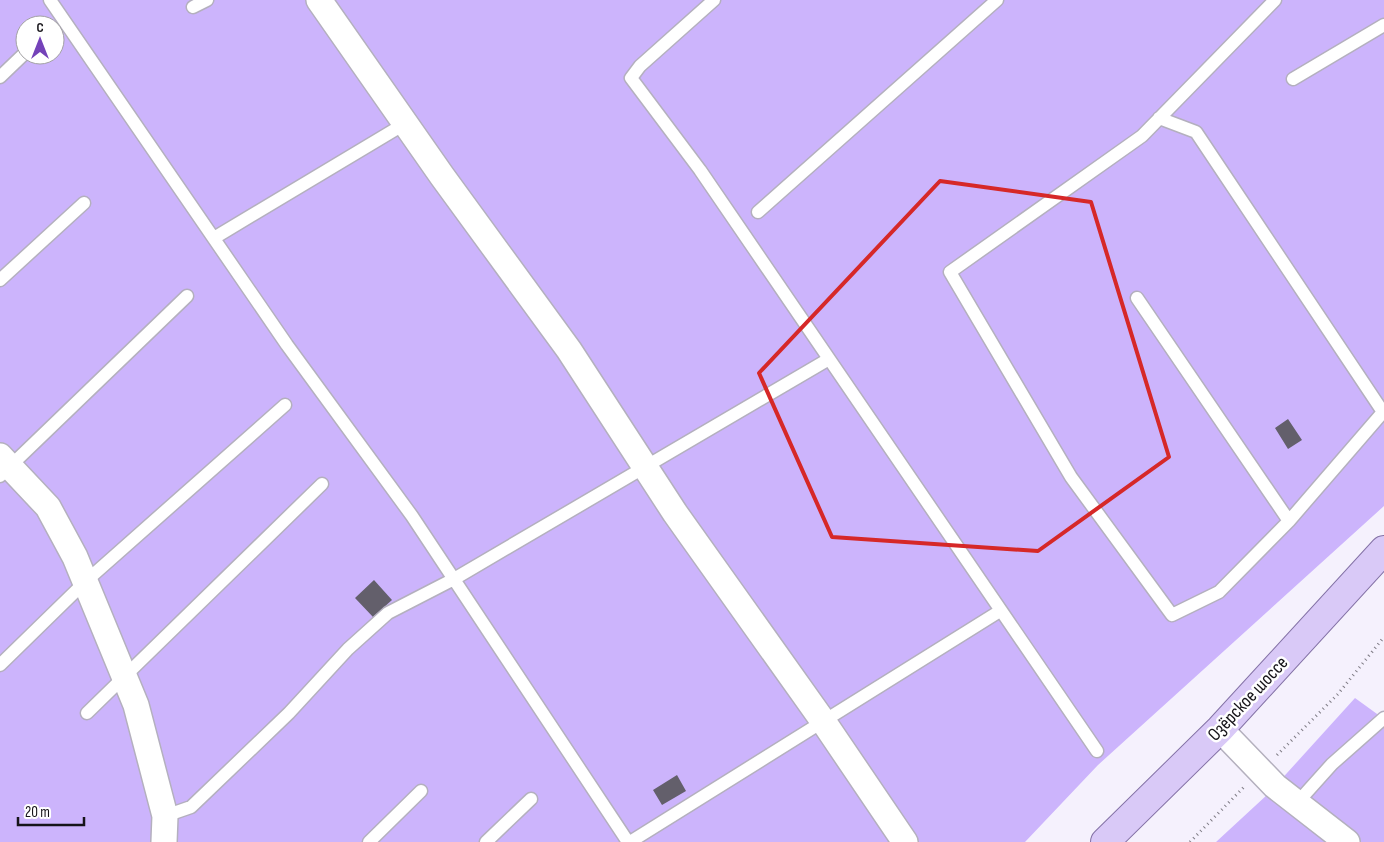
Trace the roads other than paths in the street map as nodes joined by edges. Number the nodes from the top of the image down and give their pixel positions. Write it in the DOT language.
graph roads {
  1 [pos="50,0"];
  2 [pos="207,0"];
  3 [pos="319,0"];
  4 [pos="714,0"];
  5 [pos="997,0"];
  6 [pos="1275,0"];
  7 [pos="194,7"];
  8 [pos="56,15"];
  9 [pos="1384,25"];
  10 [pos="65,31"];
  11 [pos="15,63"];
  12 [pos="0,77"];
  13 [pos="1293,79"];
  14 [pos="1159,118"];
  15 [pos="406,124"];
  16 [pos="84,203"];
  17 [pos="758,212"];
  18 [pos="214,238"];
  19 [pos="0,280"];
  20 [pos="187,296"];
  21 [pos="1137,298"];
  22 [pos="829,359"];
  23 [pos="285,405"];
  24 [pos="1384,412"];
  25 [pos="3,466"];
  26 [pos="646,467"];
  27 [pos="322,484"];
  28 [pos="1289,521"];
  29 [pos="1384,550"];
  30 [pos="454,579"];
  31 [pos="85,582"];
  32 [pos="1000,611"];
  33 [pos="0,664"];
  34 [pos="124,678"];
  35 [pos="87,714"];
  36 [pos="1384,718"];
  37 [pos="822,721"];
  38 [pos="1220,728"];
  39 [pos="1096,751"];
  40 [pos="421,791"];
  41 [pos="531,799"];
  42 [pos="1297,803"];
  43 [pos="165,816"];
  44 [pos="164,842"];
  45 [pos="369,842"];
  46 [pos="486,842"];
  47 [pos="629,842"];
  48 [pos="905,842"];
  49 [pos="1105,842"];
  50 [pos="1347,842"];
  1 -- 8 [label="lane"];
  2 -- 7 [label="lane"];
  3 -- 15 [label="street"];
  4 -- 22 [label="lane"];
  5 -- 17 [label="lane"];
  6 -- 14 [label="lane"];
  9 -- 13 [label="lane"];
  10 -- 18 [label="lane"];
  11 -- 12 [label="lane"];
  14 -- 24 [label="lane"];
  14 -- 28 [label="lane"];
  15 -- 18 [label="lane"];
  15 -- 26 [label="street"];
  16 -- 19 [label="lane"];
  18 -- 30 [label="lane"];
  20 -- 25 [label="lane"];
  21 -- 28 [label="lane"];
  22 -- 26 [label="lane"];
  22 -- 32 [label="lane"];
  23 -- 31 [label="lane"];
  24 -- 28 [label="lane"];
  25 -- 31 [label="street"];
  26 -- 30 [label="lane"];
  26 -- 37 [label="street"];
  27 -- 34 [label="lane"];
  29 -- 38 [label="main road, Озёрское шоссе"];
  30 -- 43 [label="lane"];
  30 -- 47 [label="lane"];
  31 -- 33 [label="lane"];
  31 -- 34 [label="street"];
  32 -- 37 [label="lane"];
  32 -- 39 [label="lane"];
  34 -- 35 [label="lane"];
  34 -- 43 [label="street"];
  36 -- 42 [label="lane"];
  37 -- 47 [label="lane"];
  37 -- 48 [label="street"];
  38 -- 42 [label="street"];
  38 -- 49 [label="main road, Озёрское шоссе"];
  40 -- 45 [label="lane"];
  41 -- 46 [label="lane"];
  42 -- 50 [label="street"];
  43 -- 44 [label="street"];
}
